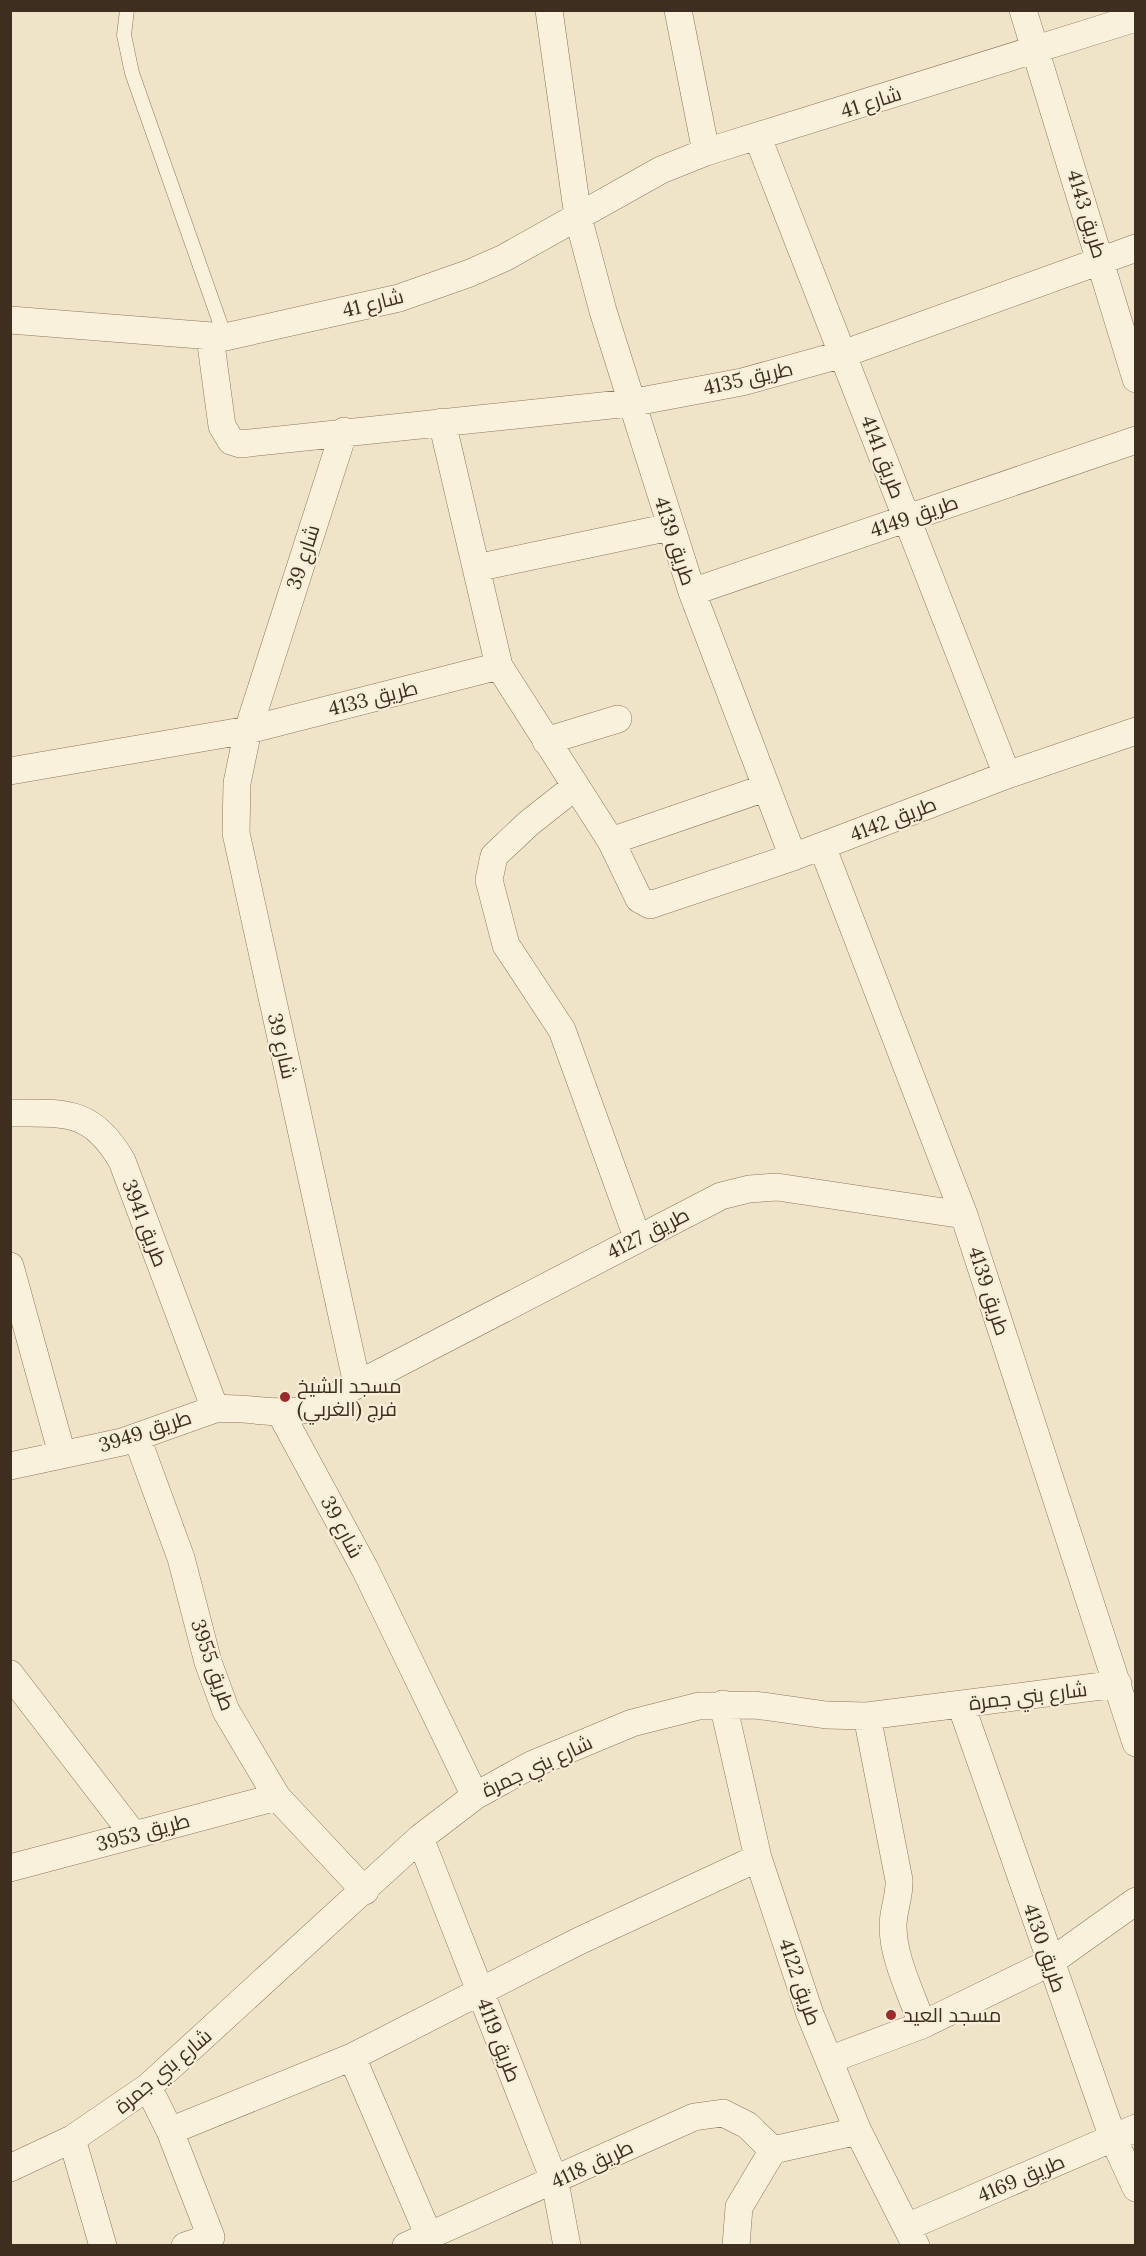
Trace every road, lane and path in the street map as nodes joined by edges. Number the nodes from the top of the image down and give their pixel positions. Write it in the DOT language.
graph roads {
  1 [pos="127,10"];
  2 [pos="549,10"];
  3 [pos="678,10"];
  4 [pos="1023,10"];
  5 [pos="1136,18"];
  6 [pos="1035,50"];
  7 [pos="758,138"];
  8 [pos="706,152"];
  9 [pos="578,217"];
  10 [pos="1136,248"];
  11 [pos="1102,262"];
  12 [pos="10,320"];
  13 [pos="217,337"];
  14 [pos="843,354"];
  15 [pos="1136,379"];
  16 [pos="630,403"];
  17 [pos="442,422"];
  18 [pos="344,431"];
  19 [pos="1136,440"];
  20 [pos="907,519"];
  21 [pos="670,527"];
  22 [pos="476,568"];
  23 [pos="692,592"];
  24 [pos="499,666"];
  25 [pos="618,719"];
  26 [pos="248,730"];
  27 [pos="1136,731"];
  28 [pos="546,741"];
  29 [pos="10,771"];
  30 [pos="1007,775"];
  31 [pos="576,786"];
  32 [pos="765,788"];
  33 [pos="611,841"];
  34 [pos="822,846"];
  35 [pos="793,858"];
  36 [pos="10,1113"];
  37 [pos="964,1215"];
  38 [pos="637,1237"];
  39 [pos="10,1266"];
  40 [pos="357,1384"];
  41 [pos="215,1408"];
  42 [pos="281,1414"];
  43 [pos="137,1438"];
  44 [pos="62,1454"];
  45 [pos="10,1466"];
  46 [pos="10,1674"];
  47 [pos="1127,1682"];
  48 [pos="723,1704"];
  49 [pos="961,1705"];
  50 [pos="867,1716"];
  51 [pos="1136,1743"];
  52 [pos="475,1796"];
  53 [pos="277,1797"];
  54 [pos="133,1834"];
  55 [pos="420,1838"];
  56 [pos="758,1858"];
  57 [pos="10,1868"];
  58 [pos="365,1891"];
  59 [pos="1136,1901"];
  60 [pos="1049,1962"];
  61 [pos="481,1992"];
  62 [pos="922,2025"];
  63 [pos="352,2057"];
  64 [pos="829,2060"];
  65 [pos="148,2087"];
  66 [pos="170,2131"];
  67 [pos="858,2131"];
  68 [pos="1124,2133"];
  69 [pos="72,2139"];
  70 [pos="773,2150"];
  71 [pos="10,2168"];
  72 [pos="555,2181"];
  73 [pos="1136,2188"];
  74 [pos="911,2236"];
  75 [pos="418,2241"];
  76 [pos="103,2246"];
  77 [pos="185,2246"];
  78 [pos="567,2246"];
  79 [pos="736,2246"];
  1 -- 13 [label="lane"];
  2 -- 9 [label="street, طريق 4139"];
  3 -- 8 [label="street"];
  4 -- 6 [label="street"];
  5 -- 6 [label="street, شارع 41"];
  6 -- 7 [label="street, شارع 41"];
  6 -- 11 [label="street, طريق 4143"];
  7 -- 8 [label="street, شارع 41"];
  7 -- 14 [label="street, طريق 4141"];
  8 -- 9 [label="street, شارع 41"];
  9 -- 13 [label="street, شارع 41"];
  9 -- 16 [label="street, طريق 4139"];
  10 -- 11 [label="street, طريق 4135"];
  11 -- 14 [label="street, طريق 4135"];
  11 -- 15 [label="street, طريق 4143"];
  12 -- 13 [label="street, شارع 41"];
  13 -- 18 [label="street"];
  14 -- 16 [label="street, طريق 4135"];
  14 -- 20 [label="street, طريق 4141"];
  16 -- 17 [label="street, طريق 4135"];
  16 -- 21 [label="street, طريق 4139"];
  17 -- 18 [label="street, طريق 4135"];
  17 -- 22 [label="street"];
  18 -- 26 [label="street, شارع 39"];
  19 -- 20 [label="street, طريق 4149"];
  20 -- 23 [label="street, طريق 4149"];
  20 -- 30 [label="street, طريق 4141"];
  21 -- 22 [label="street"];
  21 -- 23 [label="street, طريق 4139"];
  22 -- 24 [label="street"];
  23 -- 32 [label="street, طريق 4139"];
  24 -- 26 [label="street, طريق 4133"];
  24 -- 28 [label="street"];
  25 -- 28 [label="street"];
  26 -- 29 [label="street, طريق 4133"];
  26 -- 40 [label="street, شارع 39"];
  27 -- 30 [label="street, طريق 4142"];
  28 -- 31 [label="street"];
  30 -- 34 [label="street, طريق 4142"];
  31 -- 33 [label="street"];
  31 -- 38 [label="street"];
  32 -- 33 [label="street"];
  32 -- 35 [label="street, طريق 4139"];
  33 -- 35 [label="street, طريق 4142"];
  34 -- 35 [label="street, طريق 4142"];
  34 -- 37 [label="street, طريق 4139"];
  36 -- 41 [label="street, طريق 3941"];
  37 -- 38 [label="street, طريق 4127"];
  37 -- 47 [label="street, طريق 4139"];
  38 -- 40 [label="street, طريق 4127"];
  39 -- 44 [label="street"];
  40 -- 42 [label="street"];
  41 -- 42 [label="street, طريق 3949"];
  41 -- 43 [label="street, طريق 3949"];
  42 -- 52 [label="street, شارع 39"];
  43 -- 44 [label="street, طريق 3949"];
  43 -- 53 [label="street, طريق 3955"];
  44 -- 45 [label="street, طريق 3949"];
  46 -- 54 [label="street"];
  47 -- 49 [label="street, شارع بني جمرة"];
  47 -- 51 [label="street, طريق 4139"];
  48 -- 50 [label="street, شارع بني جمرة"];
  48 -- 52 [label="street, شارع بني جمرة"];
  48 -- 56 [label="street, طريق 4122"];
  49 -- 50 [label="street, شارع بني جمرة"];
  49 -- 60 [label="street, طريق 4130"];
  50 -- 62 [label="street"];
  52 -- 55 [label="street, شارع بني جمرة"];
  53 -- 54 [label="street, طريق 3953"];
  53 -- 58 [label="street, طريق 3955"];
  54 -- 57 [label="street, طريق 3953"];
  55 -- 58 [label="street, شارع بني جمرة"];
  55 -- 61 [label="street, طريق 4119"];
  56 -- 61 [label="street"];
  56 -- 64 [label="street, طريق 4122"];
  58 -- 65 [label="street, شارع بني جمرة"];
  59 -- 60 [label="street"];
  60 -- 62 [label="street"];
  60 -- 68 [label="street, طريق 4130"];
  61 -- 63 [label="street"];
  61 -- 72 [label="street, طريق 4119"];
  62 -- 64 [label="street"];
  63 -- 66 [label="street"];
  63 -- 75 [label="street"];
  64 -- 67 [label="street, طريق 4122"];
  65 -- 66 [label="street"];
  65 -- 69 [label="street, شارع بني جمرة"];
  66 -- 77 [label="street"];
  67 -- 70 [label="street"];
  67 -- 74 [label="street, طريق 4122"];
  68 -- 73 [label="street, طريق 4130"];
  68 -- 74 [label="street, طريق 4169"];
  69 -- 71 [label="street, شارع بني جمرة"];
  69 -- 76 [label="street"];
  70 -- 72 [label="street, طريق 4118"];
  70 -- 79 [label="street"];
  72 -- 75 [label="street, طريق 4118"];
  72 -- 78 [label="street, طريق 4119"];
}
